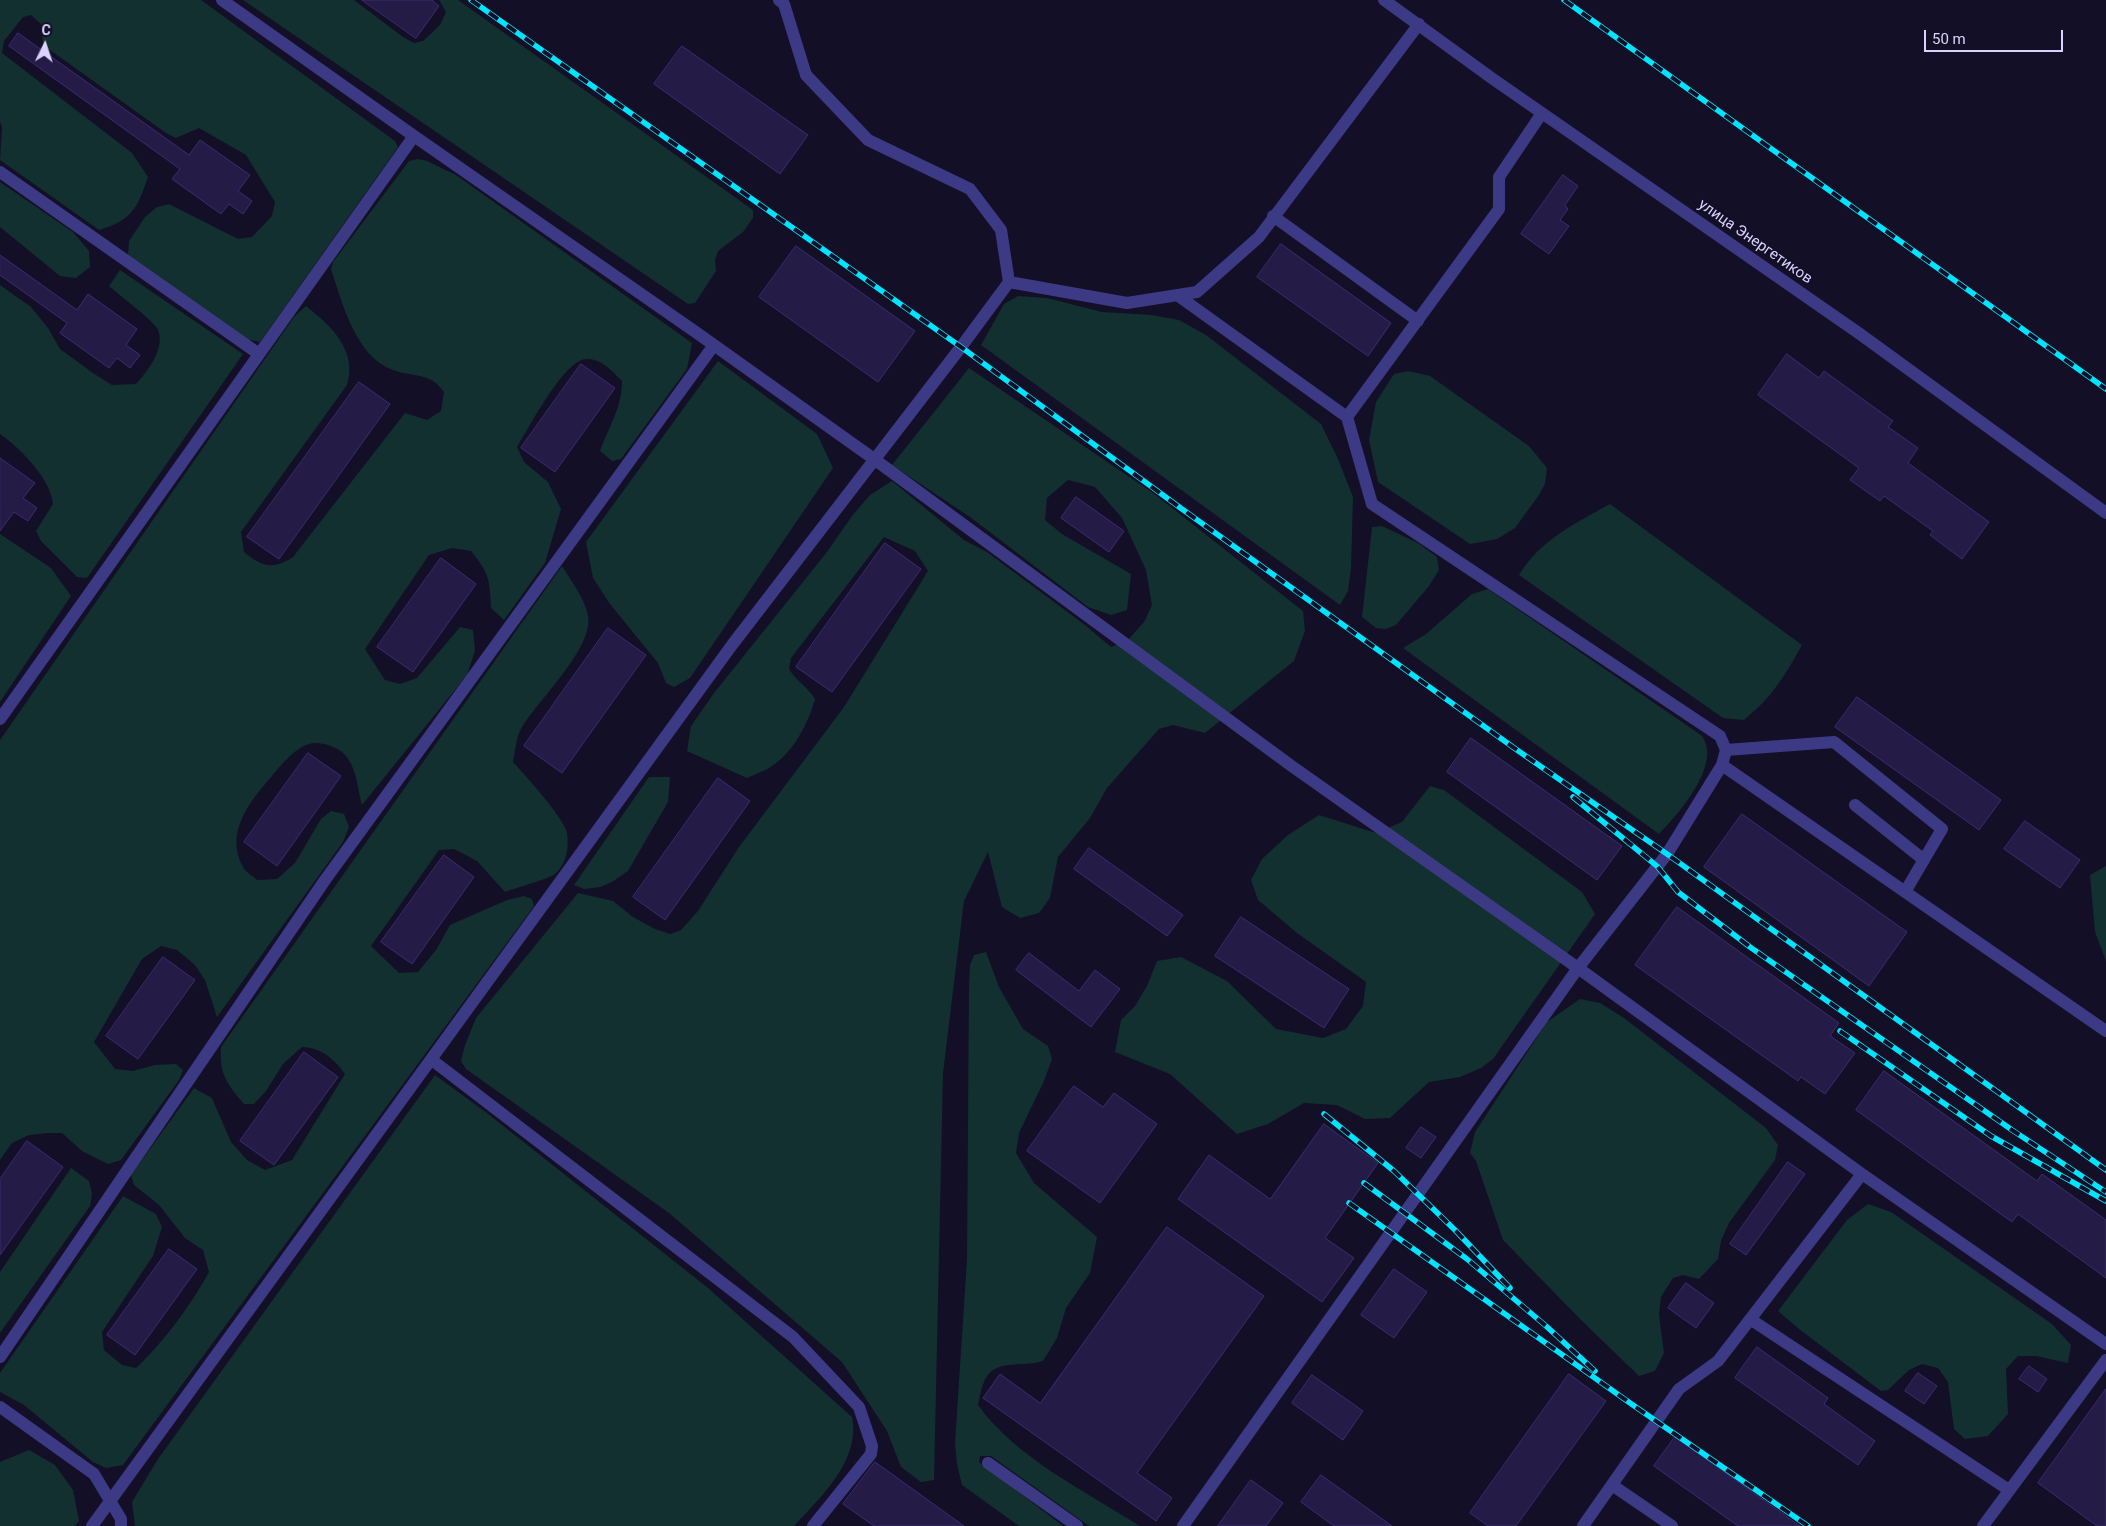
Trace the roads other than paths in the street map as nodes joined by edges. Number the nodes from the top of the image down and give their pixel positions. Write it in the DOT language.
graph roads {
  1 [pos="222,0"];
  2 [pos="779,0"];
  3 [pos="1384,0"];
  4 [pos="1419,24"];
  5 [pos="1542,113"];
  6 [pos="414,136"];
  7 [pos="0,172"];
  8 [pos="1273,216"];
  9 [pos="1009,282"];
  10 [pos="1177,295"];
  11 [pos="1418,321"];
  12 [pos="714,345"];
  13 [pos="259,354"];
  14 [pos="1347,418"];
  15 [pos="874,459"];
  16 [pos="2106,513"];
  17 [pos="0,718"];
  18 [pos="1726,750"];
  19 [pos="1722,765"];
  20 [pos="1855,805"];
  21 [pos="1924,860"];
  22 [pos="1906,892"];
  23 [pos="1578,968"];
  24 [pos="2106,1031"];
  25 [pos="432,1060"];
  26 [pos="1862,1174"];
  27 [pos="1750,1319"];
  28 [pos="2106,1344"];
  29 [pos="0,1357"];
  30 [pos="2106,1360"];
  31 [pos="0,1407"];
  32 [pos="988,1463"];
  33 [pos="1612,1485"];
  34 [pos="2009,1490"];
  35 [pos="109,1500"];
  36 [pos="92,1526"];
  37 [pos="121,1526"];
  38 [pos="813,1526"];
  39 [pos="1077,1526"];
  40 [pos="1182,1526"];
  41 [pos="1583,1526"];
  42 [pos="1672,1526"];
  43 [pos="1983,1526"];
  1 -- 6 [label="street"];
  2 -- 9 [label="street"];
  3 -- 4 [label="street, улица Энергетиков"];
  4 -- 5 [label="street, улица Энергетиков"];
  4 -- 8 [label="street"];
  5 -- 11 [label="street"];
  5 -- 16 [label="street, улица Энергетиков"];
  6 -- 12 [label="street"];
  6 -- 13 [label="street"];
  7 -- 13 [label="street"];
  8 -- 10 [label="street"];
  8 -- 11 [label="street"];
  9 -- 10 [label="street"];
  9 -- 15 [label="street"];
  10 -- 14 [label="street"];
  11 -- 14 [label="street"];
  12 -- 15 [label="street"];
  12 -- 29 [label="street"];
  13 -- 17 [label="street"];
  14 -- 18 [label="street"];
  15 -- 23 [label="street"];
  15 -- 25 [label="street"];
  18 -- 19 [label="street"];
  18 -- 21 [label="street"];
  19 -- 22 [label="street"];
  19 -- 23 [label="street"];
  20 -- 21 [label="street"];
  21 -- 22 [label="street"];
  22 -- 24 [label="street"];
  23 -- 26 [label="street"];
  23 -- 40 [label="street"];
  25 -- 35 [label="street"];
  25 -- 38 [label="street"];
  26 -- 27 [label="street"];
  26 -- 28 [label="street"];
  27 -- 33 [label="street"];
  27 -- 34 [label="street"];
  30 -- 34 [label="street"];
  31 -- 35 [label="street"];
  32 -- 39 [label="street"];
  33 -- 41 [label="street"];
  33 -- 42 [label="street"];
  34 -- 43 [label="street"];
  35 -- 36 [label="street"];
  35 -- 37 [label="street"];
}
